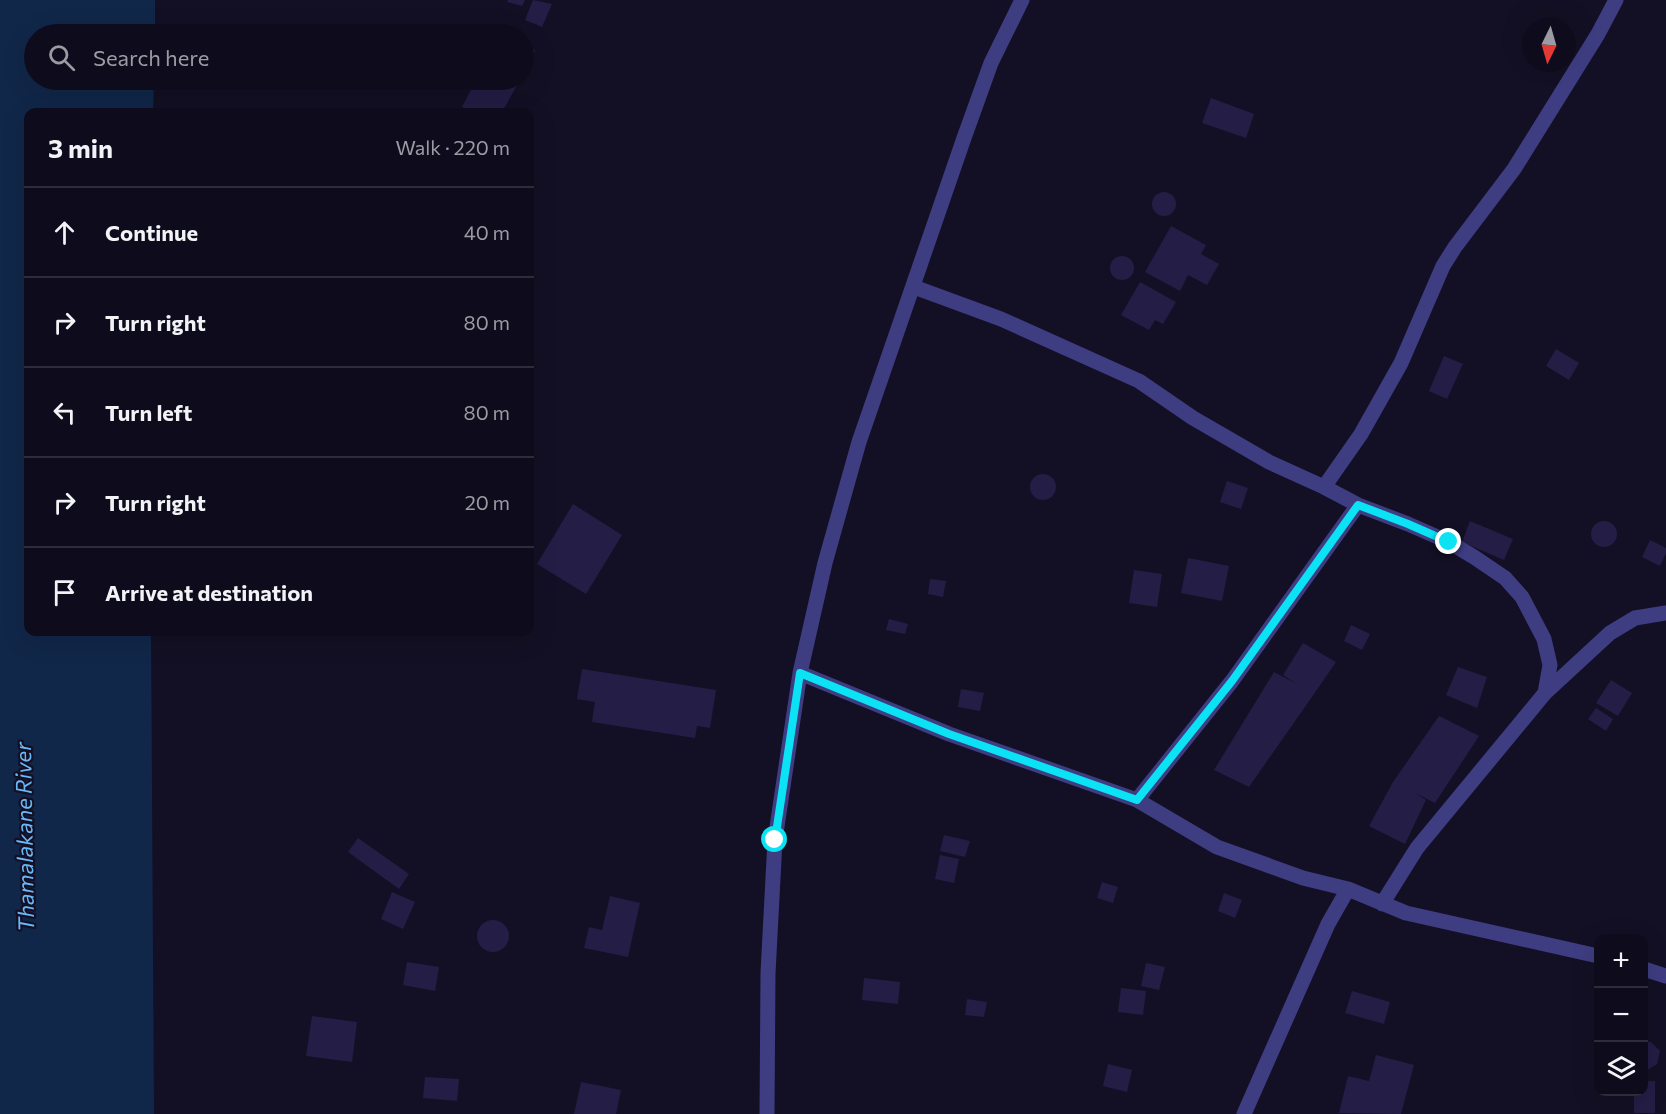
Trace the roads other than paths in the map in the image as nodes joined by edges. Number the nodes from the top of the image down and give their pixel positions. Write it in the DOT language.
graph roads {
  1 [pos="1022,0"];
  2 [pos="1616,0"];
  3 [pos="914,287"];
  4 [pos="1324,487"];
  5 [pos="1358,505"];
  6 [pos="1666,613"];
  7 [pos="800,673"];
  8 [pos="1545,693"];
  9 [pos="1137,800"];
  10 [pos="1348,890"];
  11 [pos="1382,904"];
  12 [pos="1594,955"];
  13 [pos="1648,970"];
  14 [pos="1666,976"];
  15 [pos="767,1114"];
  16 [pos="1244,1114"];
  1 -- 3 [label="street"];
  2 -- 4 [label="street"];
  3 -- 4 [label="street"];
  3 -- 7 [label="street"];
  4 -- 5 [label="street"];
  5 -- 8 [label="street"];
  5 -- 9 [label="street"];
  6 -- 8 [label="street"];
  7 -- 9 [label="street"];
  7 -- 15 [label="street"];
  8 -- 11 [label="street"];
  9 -- 10 [label="street"];
  10 -- 11 [label="street"];
  10 -- 16 [label="street"];
  11 -- 12 [label="street"];
  13 -- 14 [label="street"];
}
